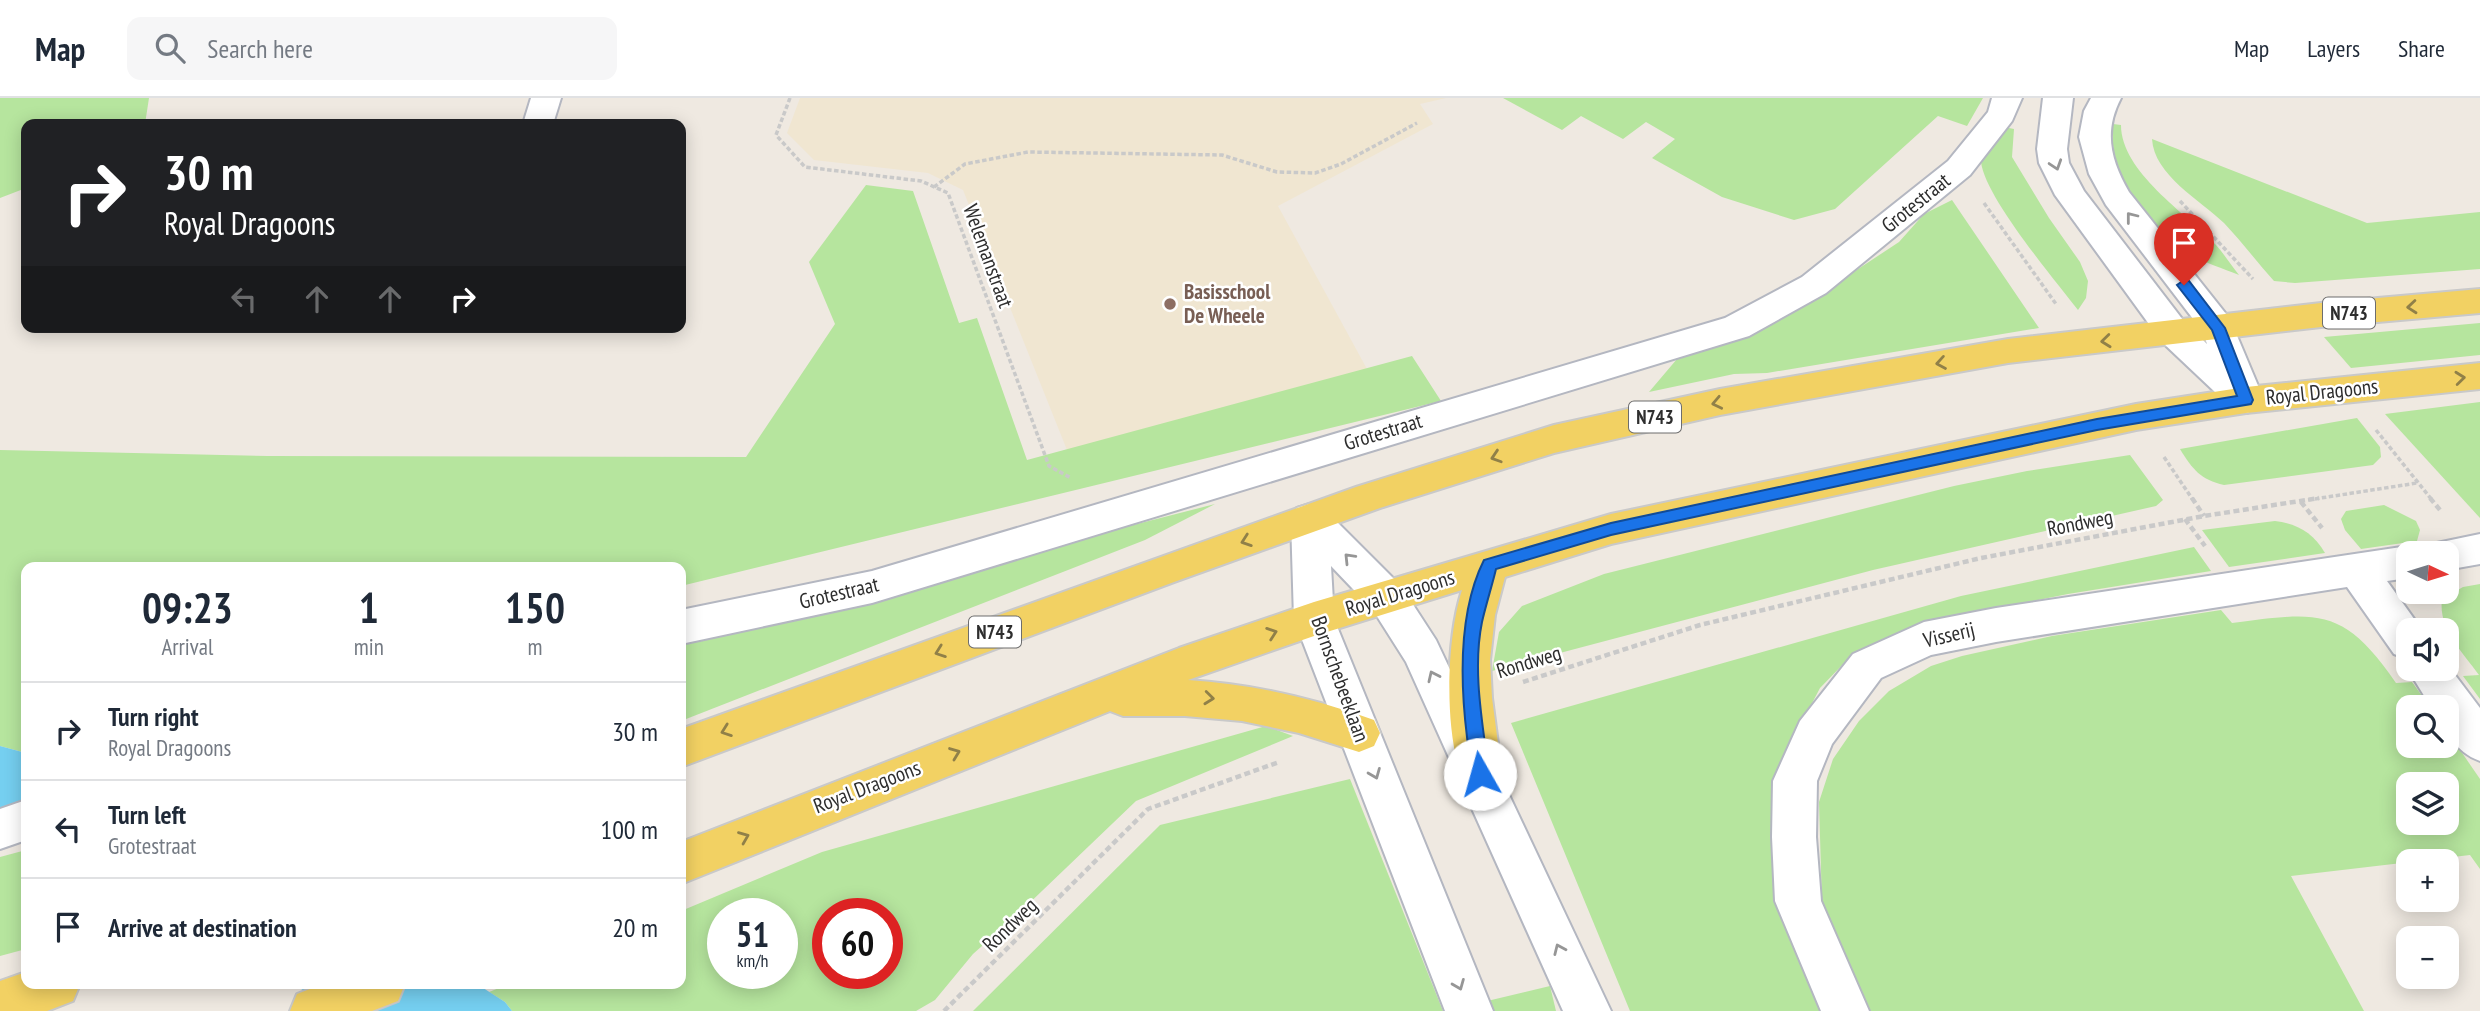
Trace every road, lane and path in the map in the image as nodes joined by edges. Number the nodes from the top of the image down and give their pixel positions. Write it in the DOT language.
graph roads {
  1 [pos="546,98"];
  2 [pos="790,98"];
  3 [pos="2007,98"];
  4 [pos="2058,98"];
  5 [pos="2106,98"];
  6 [pos="540,119"];
  7 [pos="1418,122"];
  8 [pos="934,187"];
  9 [pos="2174,195"];
  10 [pos="2210,230"];
  11 [pos="2480,301"];
  12 [pos="2218,328"];
  13 [pos="2174,333"];
  14 [pos="2480,376"];
  15 [pos="2246,400"];
  16 [pos="2417,483"];
  17 [pos="1113,514"];
  18 [pos="1310,519"];
  19 [pos="2480,549"];
  20 [pos="2459,553"];
  21 [pos="1490,564"];
  22 [pos="2396,564"];
  23 [pos="2358,572"];
  24 [pos="1387,598"];
  25 [pos="1314,619"];
  26 [pos="2396,625"];
  27 [pos="686,626"];
  28 [pos="2436,681"];
  29 [pos="1471,696"];
  30 [pos="1093,699"];
  31 [pos="1359,733"];
  32 [pos="2480,742"];
  33 [pos="686,746"];
  34 [pos="1480,774"];
  35 [pos="21,822"];
  36 [pos="0,829"];
  37 [pos="686,861"];
  38 [pos="43,989"];
  39 [pos="368,989"];
  40 [pos="0,1004"];
  41 [pos="316,1010"];
  42 [pos="945,1010"];
  43 [pos="1469,1011"];
  44 [pos="1587,1011"];
  45 [pos="1845,1011"];
  1 -- 6 [label="street"];
  2 -- 8 [label="path"];
  3 -- 17 [label="street, Grotestraat"];
  4 -- 13 [label="street, one-way"];
  12 -- 5 [label="street, one-way"];
  7 -- 8 [label="path"];
  8 -- 17 [label="path, Welemanstraat"];
  9 -- 10 [label="path"];
  11 -- 12 [label="main road, N743, one-way"];
  12 -- 13 [label="main road, N743"];
  12 -- 15 [label="street"];
  13 -- 15 [label="street"];
  13 -- 18 [label="main road, N743, one-way"];
  15 -- 14 [label="main road, Royal Dragoons, one-way"];
  15 -- 21 [label="main road, Royal Dragoons"];
  16 -- 29 [label="path, Rondweg"];
  17 -- 27 [label="street, Grotestraat"];
  24 -- 18 [label="street, one-way"];
  18 -- 25 [label="street, Bornschebeeklaan"];
  18 -- 33 [label="main road, N743, one-way"];
  19 -- 20 [label="street"];
  21 -- 24 [label="main road, Royal Dragoons"];
  21 -- 29 [label="main road"];
  22 -- 23 [label="street, Visserij"];
  23 -- 26 [label="street"];
  23 -- 45 [label="street, Visserij"];
  24 -- 25 [label="main road, Royal Dragoons"];
  34 -- 24 [label="street, one-way"];
  30 -- 25 [label="main road, Royal Dragoons, one-way"];
  25 -- 31 [label="street, Bornschebeeklaan"];
  28 -- 32 [label="street"];
  29 -- 34 [label="main road"];
  30 -- 31 [label="main road, one-way"];
  37 -- 30 [label="main road, Royal Dragoons, one-way"];
  31 -- 42 [label="path, Rondweg"];
  31 -- 43 [label="street, Bornschebeeklaan, one-way"];
  44 -- 34 [label="street, one-way"];
  35 -- 36 [label="street"];
  38 -- 40 [label="main road"];
  39 -- 41 [label="main road"];
}
